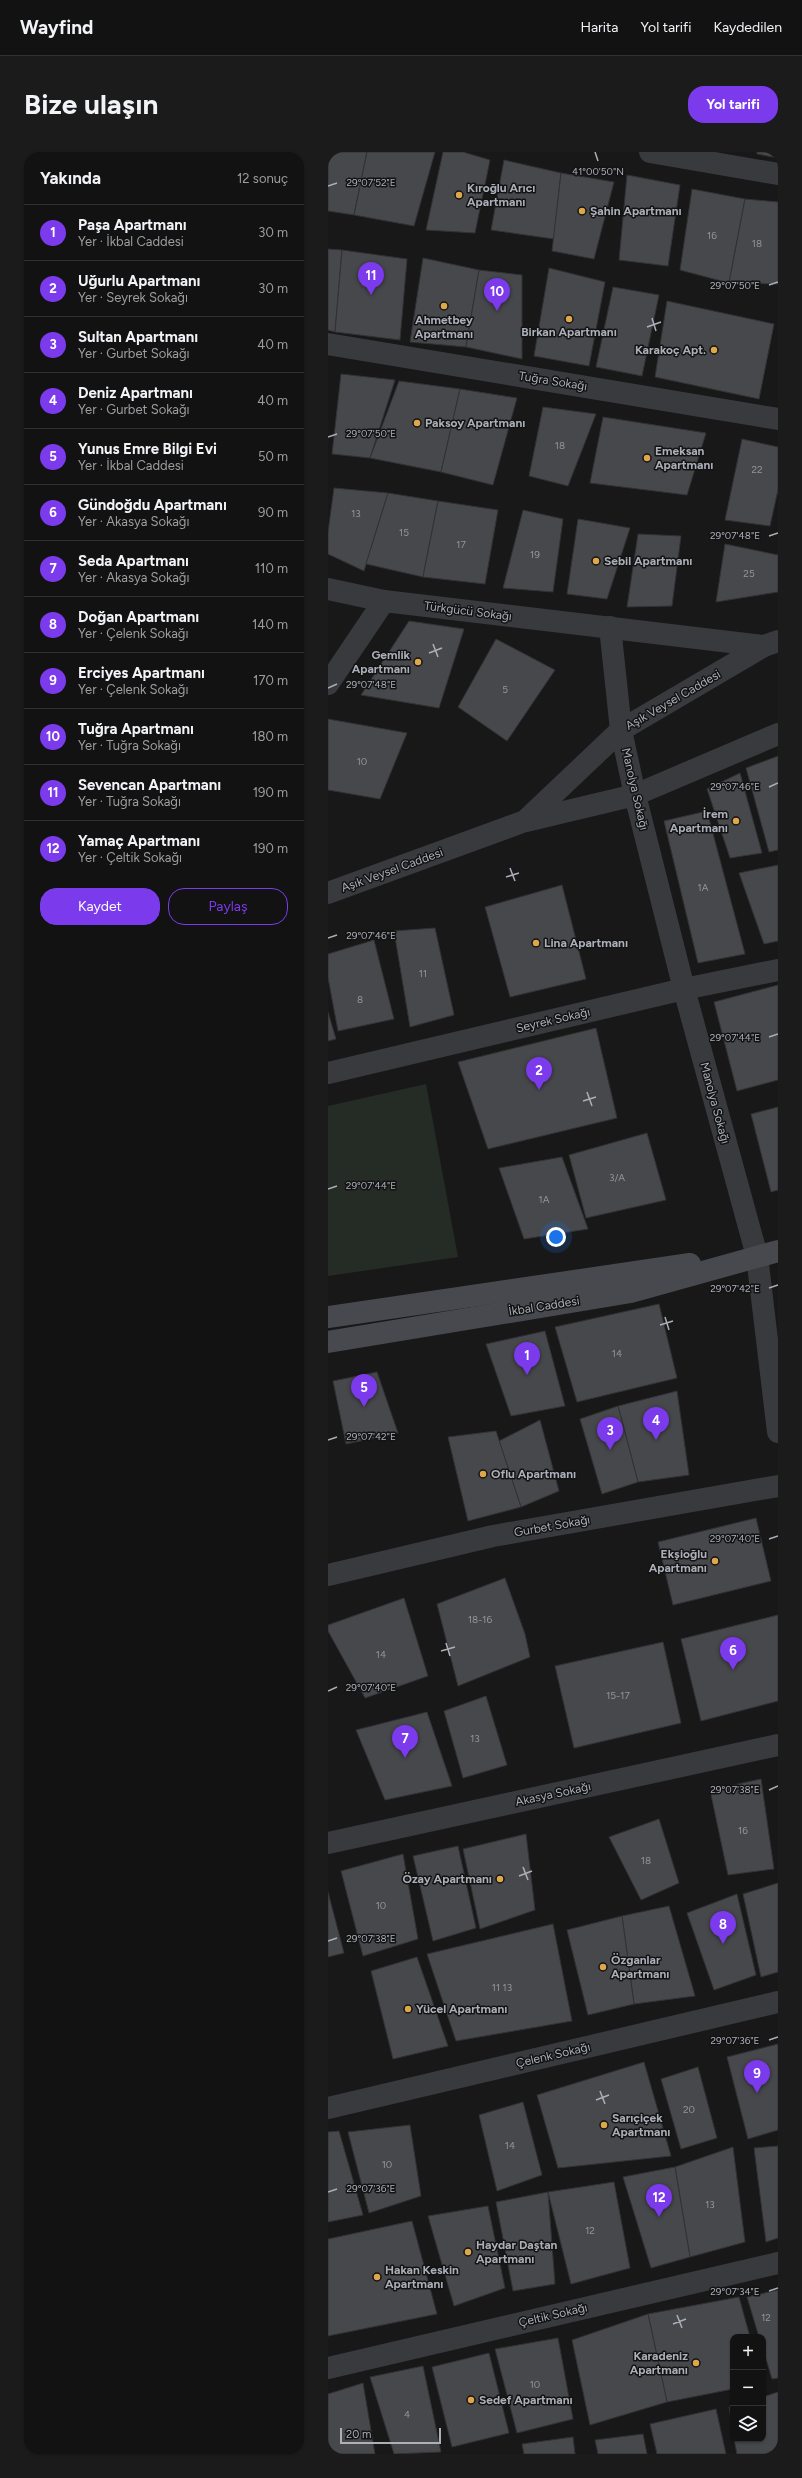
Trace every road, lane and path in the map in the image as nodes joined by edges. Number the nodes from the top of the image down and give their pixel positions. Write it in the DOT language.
graph roads {
  1 [pos="650,152"];
  2 [pos="778,174"];
  3 [pos="328,344"];
  4 [pos="778,419"];
  5 [pos="328,589"];
  6 [pos="384,601"];
  7 [pos="610,627"];
  8 [pos="771,644"];
  9 [pos="328,684"];
  10 [pos="621,730"];
  11 [pos="778,734"];
  12 [pos="636,795"];
  13 [pos="524,821"];
  14 [pos="328,893"];
  15 [pos="778,970"];
  16 [pos="684,989"];
  17 [pos="328,1073"];
  18 [pos="778,1251"];
  19 [pos="757,1256"];
  20 [pos="328,1316"];
  21 [pos="328,1342"];
  22 [pos="778,1432"];
  23 [pos="778,1486"];
  24 [pos="328,1575"];
  25 [pos="778,1745"];
  26 [pos="328,1843"];
  27 [pos="778,2002"];
  28 [pos="328,2108"];
  29 [pos="778,2263"];
  30 [pos="328,2368"];
  1 -- 2 [label="street"];
  3 -- 4 [label="street, Tuğra Sokağı"];
  5 -- 6 [label="street, Türkgücü Sokağı"];
  6 -- 7 [label="street, Türkgücü Sokağı"];
  6 -- 9 [label="street"];
  7 -- 8 [label="street, Türkgücü Sokağı"];
  7 -- 10 [label="street"];
  8 -- 10 [label="street, Aşık Veysel Caddesi"];
  10 -- 12 [label="street, Manolya Sokağı"];
  10 -- 13 [label="street, Aşık Veysel Caddesi"];
  11 -- 12 [label="street, Aşık Veysel Caddesi"];
  12 -- 13 [label="street, Aşık Veysel Caddesi"];
  12 -- 16 [label="street, Manolya Sokağı"];
  13 -- 14 [label="street, Aşık Veysel Caddesi"];
  15 -- 16 [label="street, Seyrek Sokağı"];
  16 -- 17 [label="street, Seyrek Sokağı"];
  16 -- 19 [label="street, Manolya Sokağı"];
  18 -- 19 [label="main road, İkbal Caddesi"];
  19 -- 20 [label="main road, İkbal Caddesi"];
  19 -- 21 [label="main road, İkbal Caddesi"];
  19 -- 22 [label="street, Manolya Sokağı"];
  23 -- 24 [label="street, Gurbet Sokağı"];
  25 -- 26 [label="street, Akasya Sokağı"];
  27 -- 28 [label="street, Çelenk Sokağı"];
  29 -- 30 [label="street, Çeltik Sokağı"];
}
